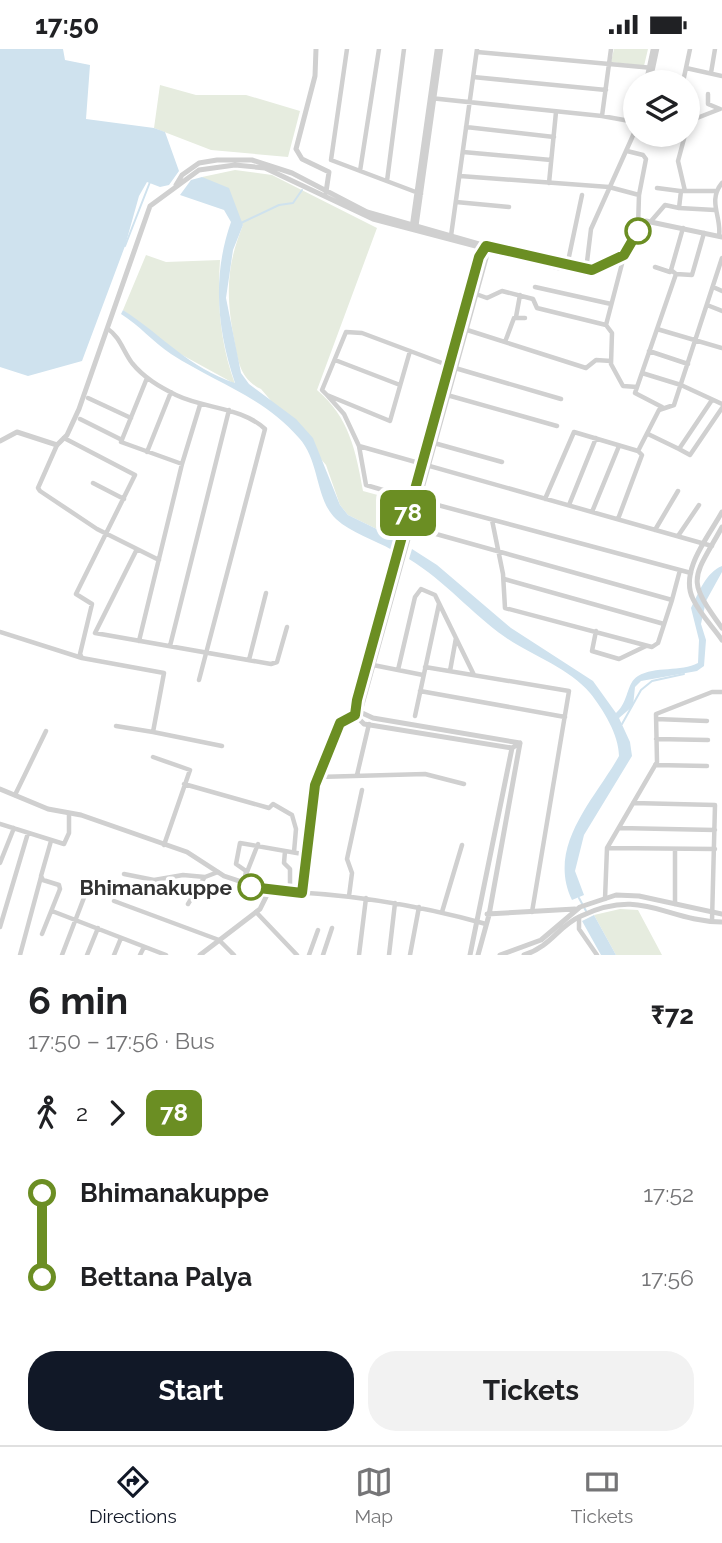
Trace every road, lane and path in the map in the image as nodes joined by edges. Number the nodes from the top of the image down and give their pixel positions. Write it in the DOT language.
graph roads {
  1 [pos="316,49"];
  2 [pos="347,49"];
  3 [pos="379,49"];
  4 [pos="404,49"];
  5 [pos="439,49"];
  6 [pos="611,49"];
  7 [pos="655,49"];
  8 [pos="690,49"];
  9 [pos="715,49"];
  10 [pos="477,50"];
  11 [pos="609,63"];
  12 [pos="651,68"];
  13 [pos="686,68"];
  14 [pos="710,73"];
  15 [pos="722,76"];
  16 [pos="473,77"];
  17 [pos="606,90"];
  18 [pos="708,94"];
  19 [pos="432,98"];
  20 [pos="470,103"];
  21 [pos="721,109"];
  22 [pos="556,112"];
  23 [pos="602,115"];
  24 [pos="700,117"];
  25 [pos="623,119"];
  26 [pos="466,127"];
  27 [pos="554,137"];
  28 [pos="629,147"];
  29 [pos="682,147"];
  30 [pos="627,151"];
  31 [pos="463,152"];
  32 [pos="551,160"];
  33 [pos="360,171"];
  34 [pos="460,176"];
  35 [pos="387,181"];
  36 [pos="549,183"];
  37 [pos="722,183"];
  38 [pos="176,185"];
  39 [pos="609,187"];
  40 [pos="657,188"];
  41 [pos="683,191"];
  42 [pos="715,191"];
  43 [pos="326,192"];
  44 [pos="419,193"];
  45 [pos="582,195"];
  46 [pos="639,195"];
  47 [pos="715,198"];
  48 [pos="722,198"];
  49 [pos="456,202"];
  50 [pos="509,207"];
  51 [pos="679,208"];
  52 [pos="715,210"];
  53 [pos="652,220"];
  54 [pos="414,227"];
  55 [pos="638,227"];
  56 [pos="683,227"];
  57 [pos="704,233"];
  58 [pos="451,236"];
  59 [pos="721,237"];
  60 [pos="485,250"];
  61 [pos="624,255"];
  62 [pos="722,258"];
  63 [pos="566,267"];
  64 [pos="654,267"];
  65 [pos="586,270"];
  66 [pos="673,273"];
  67 [pos="535,287"];
  68 [pos="713,287"];
  69 [pos="722,291"];
  70 [pos="475,294"];
  71 [pos="520,295"];
  72 [pos="611,304"];
  73 [pos="707,306"];
  74 [pos="722,311"];
  75 [pos="516,317"];
  76 [pos="525,318"];
  77 [pos="606,325"];
  78 [pos="657,328"];
  79 [pos="108,329"];
  80 [pos="463,329"];
  81 [pos="505,342"];
  82 [pos="695,342"];
  83 [pos="722,348"];
  84 [pos="410,351"];
  85 [pos="649,351"];
  86 [pos="335,360"];
  87 [pos="611,361"];
  88 [pos="688,363"];
  89 [pos="452,367"];
  90 [pos="641,373"];
  91 [pos="147,378"];
  92 [pos="400,385"];
  93 [pos="681,385"];
  94 [pos="637,387"];
  95 [pos="171,392"];
  96 [pos="327,395"];
  97 [pos="447,395"];
  98 [pos="88,398"];
  99 [pos="561,399"];
  100 [pos="712,400"];
  101 [pos="200,405"];
  102 [pos="722,406"];
  103 [pos="662,407"];
  104 [pos="229,410"];
  105 [pos="131,418"];
  106 [pos="80,419"];
  107 [pos="557,426"];
  108 [pos="648,434"];
  109 [pos="64,438"];
  110 [pos="596,438"];
  111 [pos="122,440"];
  112 [pos="0,441"];
  113 [pos="434,443"];
  114 [pos="57,445"];
  115 [pos="359,446"];
  116 [pos="619,446"];
  117 [pos="679,449"];
  118 [pos="638,451"];
  119 [pos="147,452"];
  120 [pos="502,462"];
  121 [pos="182,464"];
  122 [pos="425,466"];
  123 [pos="93,483"];
  124 [pos="678,491"];
  125 [pos="124,499"];
  126 [pos="416,499"];
  127 [pos="545,499"];
  128 [pos="569,505"];
  129 [pos="699,505"];
  130 [pos="592,512"];
  131 [pos="722,512"];
  132 [pos="618,519"];
  133 [pos="492,520"];
  134 [pos="411,527"];
  135 [pos="722,527"];
  136 [pos="655,530"];
  137 [pos="107,534"];
  138 [pos="678,536"];
  139 [pos="719,539"];
  140 [pos="708,545"];
  141 [pos="137,549"];
  142 [pos="500,552"];
  143 [pos="400,554"];
  144 [pos="159,560"];
  145 [pos="680,570"];
  146 [pos="694,574"];
  147 [pos="504,579"];
  148 [pos="266,593"];
  149 [pos="672,600"];
  150 [pos="439,603"];
  151 [pos="707,613"];
  152 [pos="664,624"];
  153 [pos="287,627"];
  154 [pos="722,628"];
  155 [pos="596,631"];
  156 [pos="0,632"];
  157 [pos="456,638"];
  158 [pos="722,640"];
  159 [pos="139,641"];
  160 [pos="170,646"];
  161 [pos="647,646"];
  162 [pos="206,651"];
  163 [pos="82,658"];
  164 [pos="249,660"];
  165 [pos="372,664"];
  166 [pos="425,667"];
  167 [pos="398,670"];
  168 [pos="450,671"];
  169 [pos="424,675"];
  170 [pos="474,675"];
  171 [pos="199,680"];
  172 [pos="420,691"];
  173 [pos="722,692"];
  174 [pos="358,714"];
  175 [pos="415,716"];
  176 [pos="565,717"];
  177 [pos="656,719"];
  178 [pos="707,721"];
  179 [pos="369,724"];
  180 [pos="116,726"];
  181 [pos="46,731"];
  182 [pos="153,733"];
  183 [pos="656,739"];
  184 [pos="708,740"];
  185 [pos="520,743"];
  186 [pos="222,746"];
  187 [pos="512,748"];
  188 [pos="153,757"];
  189 [pos="655,765"];
  190 [pos="707,766"];
  191 [pos="357,775"];
  192 [pos="318,777"];
  193 [pos="184,784"];
  194 [pos="464,785"];
  195 [pos="362,790"];
  196 [pos="0,791"];
  197 [pos="15,795"];
  198 [pos="634,803"];
  199 [pos="69,814"];
  200 [pos="0,824"];
  201 [pos="14,828"];
  202 [pos="618,828"];
  203 [pos="715,830"];
  204 [pos="28,833"];
  205 [pos="51,841"];
  206 [pos="258,844"];
  207 [pos="164,845"];
  208 [pos="462,845"];
  209 [pos="607,848"];
  210 [pos="675,849"];
  211 [pos="715,849"];
  212 [pos="285,851"];
  213 [pos="294,852"];
  214 [pos="308,855"];
  215 [pos="0,863"];
  216 [pos="218,871"];
  217 [pos="247,873"];
  218 [pos="124,874"];
  219 [pos="41,876"];
  220 [pos="205,877"];
  221 [pos="715,879"];
  222 [pos="722,879"];
  223 [pos="244,883"];
  224 [pos="270,891"];
  225 [pos="290,892"];
  226 [pos="302,893"];
  227 [pos="85,895"];
  228 [pos="349,895"];
  229 [pos="366,898"];
  230 [pos="604,899"];
  231 [pos="114,901"];
  232 [pos="395,903"];
  233 [pos="188,904"];
  234 [pos="675,904"];
  235 [pos="419,907"];
  236 [pos="576,909"];
  237 [pos="52,911"];
  238 [pos="256,912"];
  239 [pos="442,912"];
  240 [pos="532,912"];
  241 [pos="480,913"];
  242 [pos="713,913"];
  243 [pos="584,914"];
  244 [pos="722,914"];
  245 [pos="489,915"];
  246 [pos="76,920"];
  247 [pos="712,921"];
  248 [pos="478,922"];
  249 [pos="722,922"];
  250 [pos="486,924"];
  251 [pos="0,927"];
  252 [pos="98,928"];
  253 [pos="332,928"];
  254 [pos="318,930"];
  255 [pos="42,934"];
  256 [pos="121,937"];
  257 [pos="219,940"];
  258 [pos="144,947"];
  259 [pos="20,955"];
  260 [pos="62,955"];
  261 [pos="88,955"];
  262 [pos="114,955"];
  263 [pos="140,955"];
  264 [pos="166,955"];
  265 [pos="200,955"];
  266 [pos="234,955"];
  267 [pos="297,955"];
  268 [pos="309,955"];
  269 [pos="323,955"];
  270 [pos="359,955"];
  271 [pos="389,955"];
  272 [pos="410,955"];
  273 [pos="470,955"];
  274 [pos="478,955"];
  275 [pos="500,955"];
  276 [pos="524,955"];
  277 [pos="597,955"];
  1 -- 43 [label="street"];
  2 -- 33 [label="street"];
  3 -- 33 [label="street"];
  4 -- 35 [label="street"];
  5 -- 19 [label="street"];
  6 -- 11 [label="street"];
  7 -- 12 [label="street"];
  8 -- 13 [label="street"];
  9 -- 14 [label="street"];
  10 -- 11 [label="street"];
  10 -- 16 [label="street"];
  11 -- 12 [label="street"];
  11 -- 17 [label="street"];
  13 -- 14 [label="street"];
  14 -- 15 [label="street"];
  16 -- 17 [label="street"];
  16 -- 20 [label="street"];
  17 -- 23 [label="street"];
  18 -- 21 [label="street"];
  19 -- 20 [label="street"];
  19 -- 44 [label="street"];
  20 -- 22 [label="street"];
  20 -- 26 [label="street"];
  21 -- 24 [label="street"];
  22 -- 23 [label="street"];
  22 -- 27 [label="street"];
  23 -- 25 [label="street"];
  26 -- 27 [label="street"];
  26 -- 31 [label="street"];
  27 -- 32 [label="street"];
  28 -- 30 [label="street"];
  29 -- 41 [label="street"];
  30 -- 39 [label="street"];
  30 -- 46 [label="street"];
  31 -- 32 [label="street"];
  31 -- 34 [label="street"];
  32 -- 36 [label="street"];
  33 -- 35 [label="street"];
  34 -- 36 [label="street"];
  34 -- 49 [label="street"];
  35 -- 44 [label="street"];
  36 -- 39 [label="street"];
  37 -- 42 [label="street"];
  38 -- 43 [label="street"];
  38 -- 60 [label="street"];
  38 -- 79 [label="street"];
  39 -- 46 [label="street"];
  39 -- 65 [label="street"];
  40 -- 41 [label="street"];
  41 -- 42 [label="street"];
  41 -- 51 [label="street"];
  42 -- 47 [label="street"];
  43 -- 54 [label="street"];
  44 -- 54 [label="street"];
  45 -- 63 [label="street"];
  46 -- 55 [label="street"];
  47 -- 48 [label="street"];
  47 -- 52 [label="street"];
  49 -- 50 [label="street"];
  49 -- 58 [label="street"];
  51 -- 52 [label="street"];
  51 -- 53 [label="street"];
  52 -- 59 [label="street"];
  53 -- 55 [label="street"];
  53 -- 56 [label="street"];
  54 -- 58 [label="street"];
  55 -- 61 [label="street"];
  56 -- 57 [label="street"];
  56 -- 66 [label="street"];
  57 -- 59 [label="street"];
  57 -- 66 [label="street"];
  58 -- 60 [label="street"];
  60 -- 63 [label="street"];
  60 -- 70 [label="street"];
  60 -- 80 [label="street"];
  61 -- 65 [label="street"];
  61 -- 72 [label="street"];
  62 -- 68 [label="street"];
  63 -- 65 [label="street"];
  64 -- 66 [label="street"];
  66 -- 78 [label="street"];
  67 -- 72 [label="street"];
  68 -- 69 [label="street"];
  68 -- 73 [label="street"];
  70 -- 71 [label="street"];
  70 -- 80 [label="street"];
  71 -- 75 [label="street"];
  71 -- 77 [label="street"];
  72 -- 77 [label="street"];
  73 -- 74 [label="street"];
  73 -- 82 [label="street"];
  75 -- 76 [label="street"];
  75 -- 81 [label="street"];
  77 -- 87 [label="street"];
  78 -- 82 [label="street"];
  78 -- 85 [label="street"];
  79 -- 91 [label="street"];
  79 -- 109 [label="street"];
  80 -- 81 [label="street"];
  80 -- 89 [label="street"];
  81 -- 87 [label="street"];
  82 -- 83 [label="street"];
  82 -- 88 [label="street"];
  84 -- 86 [label="street"];
  84 -- 89 [label="street"];
  84 -- 92 [label="street"];
  85 -- 88 [label="street"];
  85 -- 90 [label="street"];
  86 -- 92 [label="street"];
  86 -- 96 [label="street"];
  87 -- 94 [label="street"];
  88 -- 93 [label="street"];
  89 -- 97 [label="street"];
  89 -- 99 [label="street"];
  89 -- 122 [label="street"];
  90 -- 93 [label="street"];
  90 -- 94 [label="street"];
  91 -- 95 [label="street"];
  91 -- 105 [label="street"];
  92 -- 96 [label="street"];
  93 -- 100 [label="street"];
  93 -- 103 [label="street"];
  94 -- 103 [label="street"];
  95 -- 101 [label="street"];
  95 -- 119 [label="street"];
  96 -- 115 [label="street"];
  97 -- 107 [label="street"];
  97 -- 113 [label="street"];
  98 -- 105 [label="street"];
  100 -- 102 [label="street"];
  100 -- 117 [label="street"];
  101 -- 104 [label="street"];
  101 -- 121 [label="street"];
  102 -- 117 [label="street"];
  103 -- 108 [label="street"];
  104 -- 160 [label="street"];
  104 -- 162 [label="street"];
  105 -- 111 [label="street"];
  106 -- 111 [label="street"];
  108 -- 117 [label="street"];
  108 -- 118 [label="street"];
  109 -- 114 [label="street"];
  109 -- 125 [label="street"];
  110 -- 116 [label="street"];
  110 -- 127 [label="street"];
  110 -- 128 [label="street"];
  111 -- 119 [label="street"];
  112 -- 114 [label="street"];
  113 -- 120 [label="street"];
  113 -- 122 [label="street"];
  114 -- 137 [label="street"];
  115 -- 122 [label="street"];
  115 -- 126 [label="street"];
  116 -- 118 [label="street"];
  116 -- 130 [label="street"];
  118 -- 132 [label="street"];
  119 -- 121 [label="street"];
  121 -- 144 [label="street"];
  122 -- 126 [label="street"];
  122 -- 127 [label="street"];
  123 -- 125 [label="street"];
  124 -- 136 [label="street"];
  125 -- 137 [label="street"];
  126 -- 133 [label="street"];
  126 -- 134 [label="street"];
  126 -- 143 [label="street"];
  127 -- 128 [label="street"];
  128 -- 130 [label="street"];
  129 -- 138 [label="street"];
  130 -- 132 [label="street"];
  131 -- 140 [label="street"];
  132 -- 136 [label="street"];
  133 -- 142 [label="street"];
  133 -- 145 [label="street"];
  134 -- 142 [label="street"];
  134 -- 143 [label="street"];
  135 -- 139 [label="street"];
  136 -- 138 [label="street"];
  137 -- 141 [label="street"];
  137 -- 163 [label="street"];
  138 -- 140 [label="street"];
  139 -- 140 [label="street"];
  140 -- 146 [label="street"];
  141 -- 144 [label="street"];
  141 -- 159 [label="street"];
  142 -- 147 [label="street"];
  142 -- 149 [label="street"];
  143 -- 165 [label="street"];
  143 -- 174 [label="street"];
  144 -- 159 [label="street"];
  145 -- 146 [label="street"];
  145 -- 149 [label="street"];
  146 -- 151 [label="street"];
  146 -- 151 [label="street"];
  147 -- 152 [label="street"];
  147 -- 155 [label="street"];
  148 -- 164 [label="street"];
  149 -- 152 [label="street"];
  150 -- 157 [label="street"];
  150 -- 166 [label="street"];
  150 -- 167 [label="street"];
  151 -- 154 [label="street"];
  151 -- 158 [label="street"];
  152 -- 161 [label="street"];
  153 -- 164 [label="street"];
  155 -- 161 [label="street"];
  155 -- 161 [label="street"];
  156 -- 163 [label="street"];
  157 -- 168 [label="street"];
  157 -- 170 [label="street"];
  159 -- 160 [label="street"];
  160 -- 162 [label="street"];
  162 -- 164 [label="street"];
  162 -- 171 [label="street"];
  163 -- 182 [label="street"];
  165 -- 167 [label="street"];
  165 -- 174 [label="street"];
  166 -- 168 [label="street"];
  166 -- 169 [label="street"];
  167 -- 169 [label="street"];
  168 -- 170 [label="street"];
  169 -- 172 [label="street"];
  170 -- 176 [label="street"];
  172 -- 175 [label="street"];
  172 -- 176 [label="street"];
  173 -- 177 [label="street"];
  174 -- 179 [label="street"];
  174 -- 185 [label="street"];
  174 -- 192 [label="street"];
  176 -- 240 [label="street"];
  177 -- 178 [label="street"];
  177 -- 183 [label="street"];
  179 -- 187 [label="street"];
  179 -- 191 [label="street"];
  180 -- 182 [label="street"];
  181 -- 197 [label="street"];
  182 -- 186 [label="street"];
  183 -- 184 [label="street"];
  183 -- 189 [label="street"];
  185 -- 187 [label="street"];
  185 -- 245 [label="street"];
  187 -- 241 [label="street"];
  188 -- 193 [label="street"];
  189 -- 190 [label="street"];
  189 -- 198 [label="street"];
  191 -- 192 [label="street"];
  191 -- 194 [label="street"];
  192 -- 214 [label="street"];
  193 -- 207 [label="street"];
  193 -- 213 [label="street"];
  195 -- 228 [label="street"];
  196 -- 197 [label="street"];
  197 -- 199 [label="street"];
  198 -- 202 [label="street"];
  198 -- 203 [label="street"];
  199 -- 205 [label="street"];
  199 -- 207 [label="street"];
  200 -- 201 [label="street"];
  201 -- 204 [label="street"];
  201 -- 215 [label="street"];
  202 -- 203 [label="street"];
  202 -- 209 [label="street"];
  203 -- 211 [label="street"];
  204 -- 205 [label="street"];
  204 -- 251 [label="street"];
  205 -- 219 [label="street"];
  206 -- 212 [label="street"];
  206 -- 217 [label="street"];
  206 -- 217 [label="street"];
  207 -- 216 [label="street"];
  208 -- 239 [label="street"];
  209 -- 210 [label="street"];
  209 -- 230 [label="street"];
  210 -- 211 [label="street"];
  210 -- 234 [label="street"];
  211 -- 221 [label="street"];
  212 -- 213 [label="street"];
  212 -- 225 [label="street"];
  213 -- 214 [label="street"];
  214 -- 226 [label="street"];
  216 -- 220 [label="street"];
  216 -- 223 [label="street"];
  217 -- 223 [label="street"];
  218 -- 220 [label="street"];
  219 -- 237 [label="street"];
  219 -- 259 [label="street"];
  220 -- 233 [label="street"];
  221 -- 222 [label="street"];
  221 -- 242 [label="street"];
  223 -- 224 [label="street"];
  224 -- 225 [label="street"];
  224 -- 238 [label="street"];
  225 -- 226 [label="street"];
  226 -- 228 [label="street"];
  227 -- 246 [label="street"];
  228 -- 229 [label="street"];
  229 -- 232 [label="street"];
  229 -- 270 [label="street"];
  230 -- 234 [label="street"];
  230 -- 236 [label="street"];
  231 -- 257 [label="street"];
  232 -- 235 [label="street"];
  232 -- 271 [label="street"];
  234 -- 242 [label="street"];
  235 -- 239 [label="street"];
  235 -- 272 [label="street"];
  236 -- 240 [label="street"];
  236 -- 243 [label="street"];
  236 -- 275 [label="street"];
  237 -- 246 [label="street"];
  237 -- 255 [label="street"];
  238 -- 257 [label="street"];
  238 -- 267 [label="street"];
  239 -- 248 [label="street"];
  240 -- 245 [label="street"];
  241 -- 245 [label="street"];
  241 -- 248 [label="street"];
  242 -- 244 [label="street"];
  242 -- 247 [label="street"];
  243 -- 247 [label="street"];
  243 -- 276 [label="street"];
  243 -- 277 [label="street"];
  245 -- 250 [label="street"];
  246 -- 252 [label="street"];
  246 -- 260 [label="street"];
  247 -- 249 [label="street"];
  248 -- 250 [label="street"];
  248 -- 273 [label="street"];
  250 -- 274 [label="street"];
  252 -- 256 [label="street"];
  252 -- 261 [label="street"];
  253 -- 269 [label="street"];
  254 -- 268 [label="street"];
  256 -- 258 [label="street"];
  256 -- 262 [label="street"];
  257 -- 265 [label="street"];
  257 -- 266 [label="street"];
  258 -- 263 [label="street"];
  258 -- 264 [label="street"];
}
